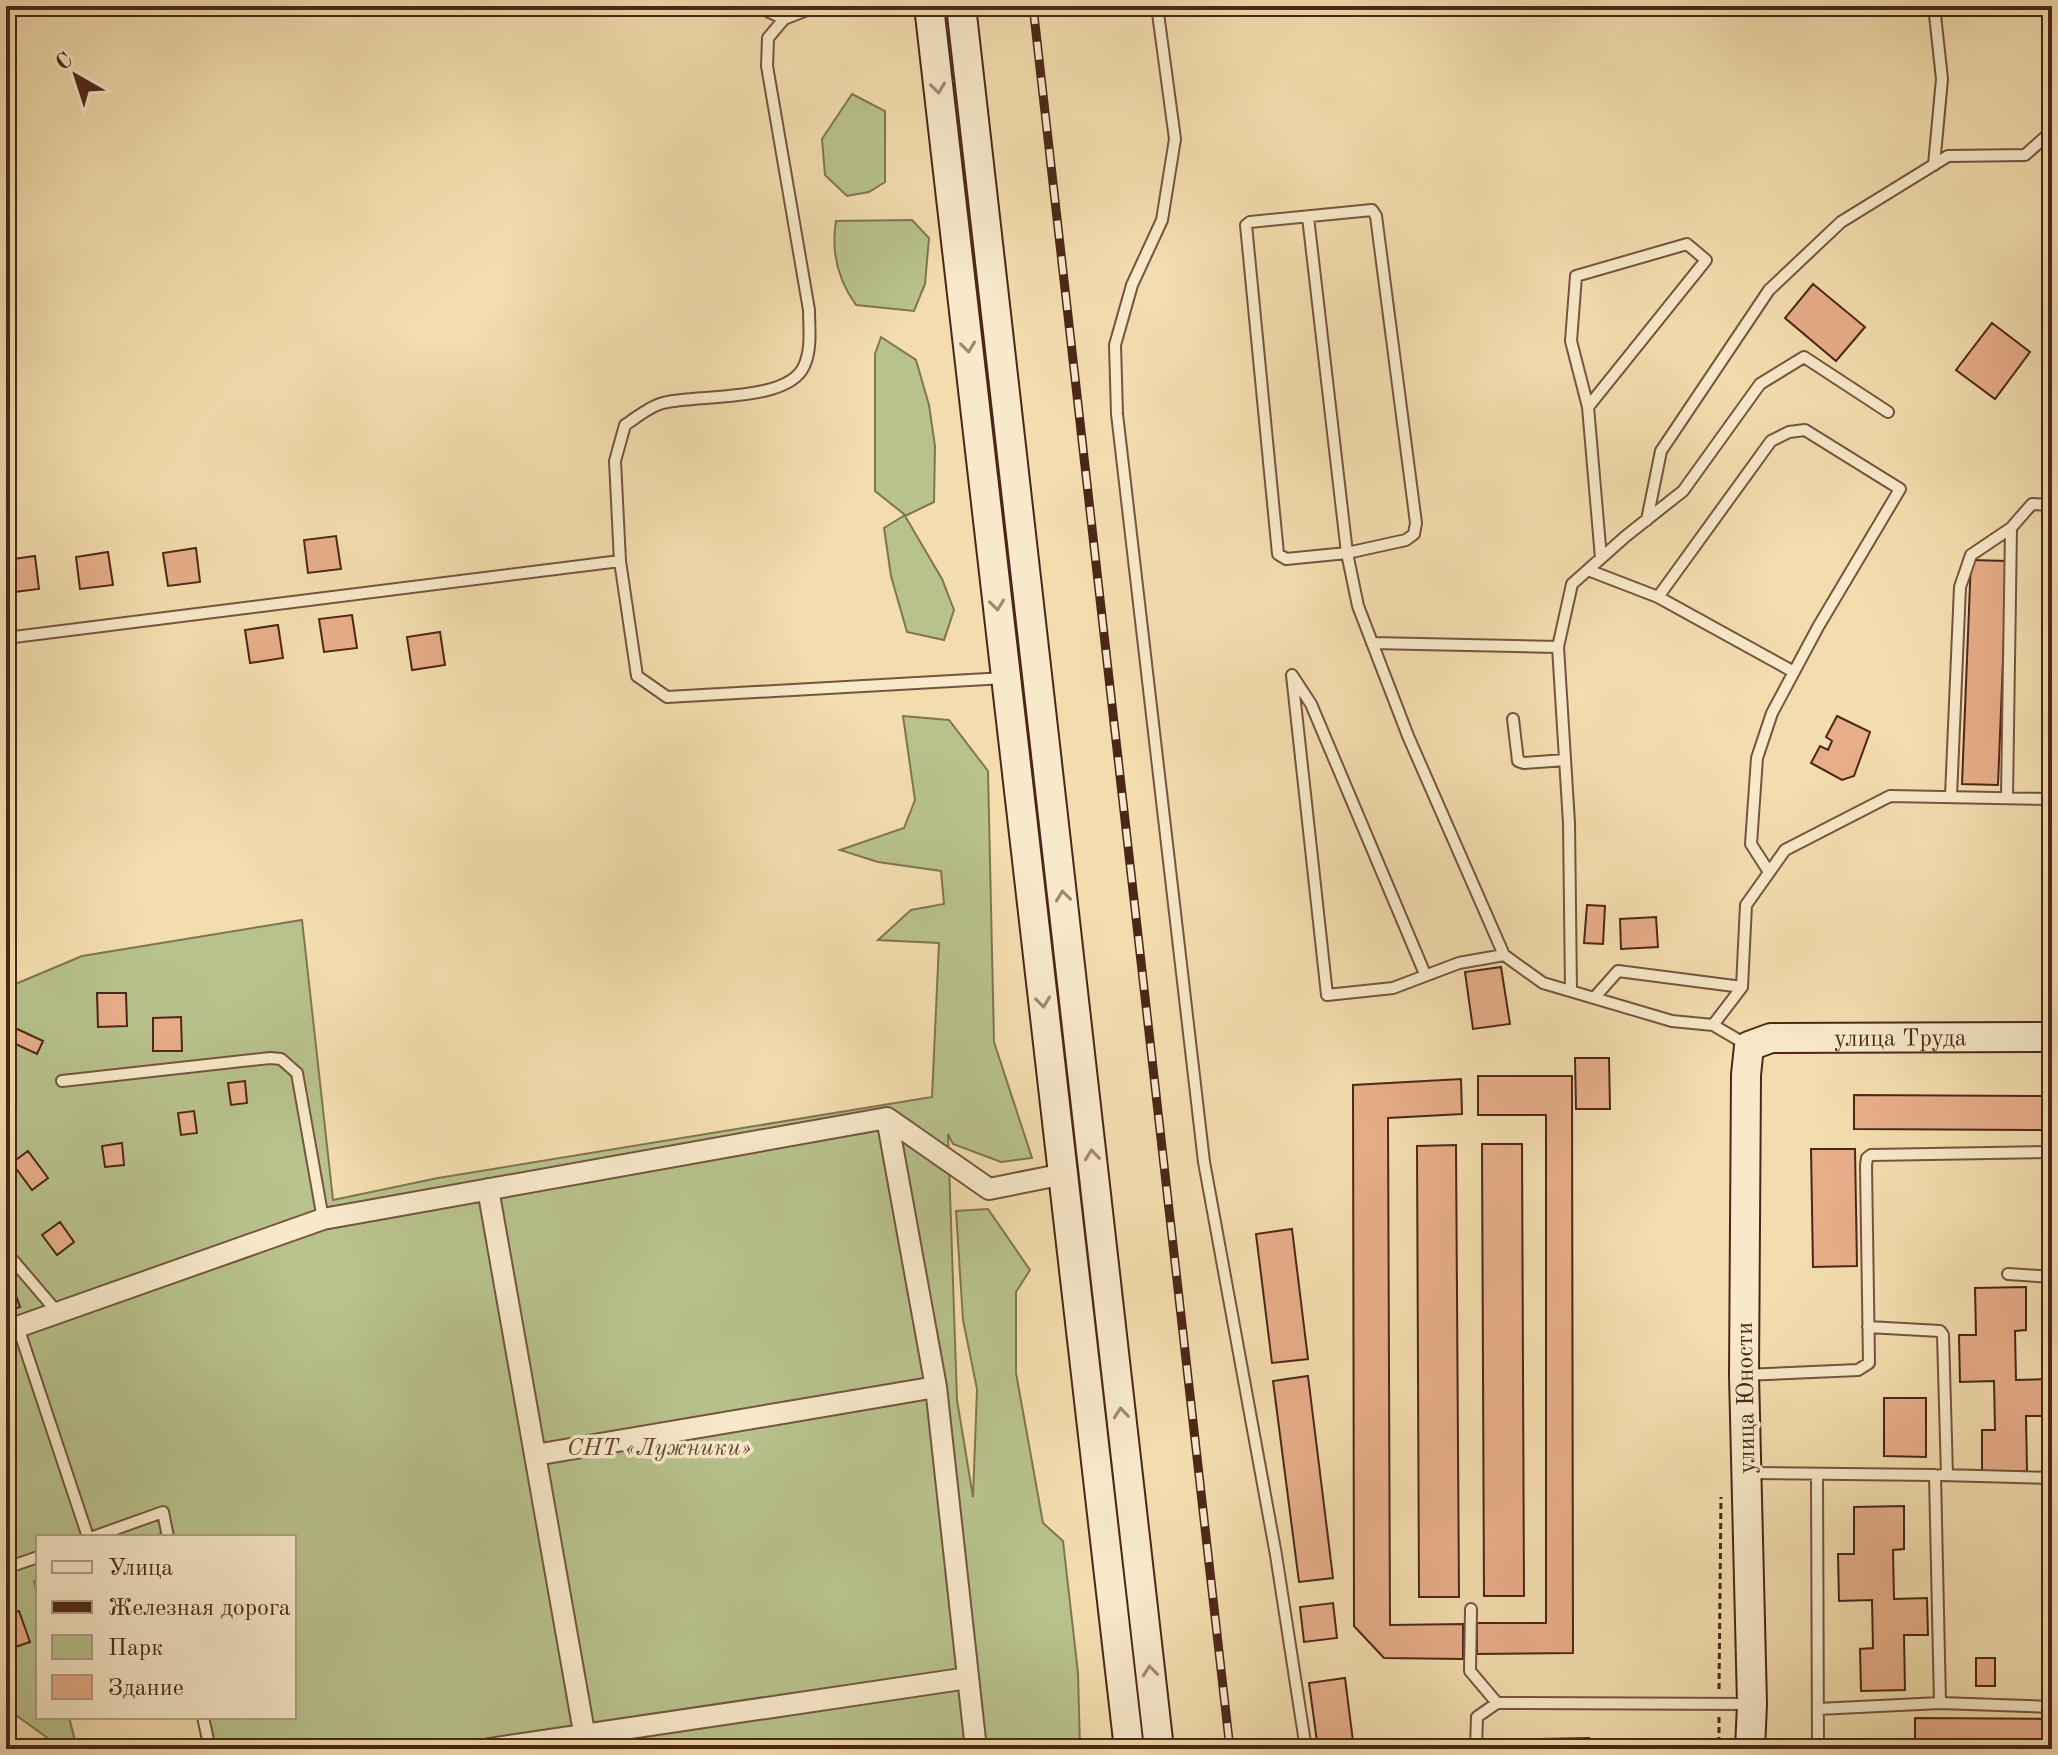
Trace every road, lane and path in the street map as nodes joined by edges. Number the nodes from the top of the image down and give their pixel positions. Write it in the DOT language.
graph roads {
  1 [pos="757,6"];
  2 [pos="817,6"];
  3 [pos="961,6"];
  4 [pos="1157,6"];
  5 [pos="1934,6"];
  6 [pos="922,8"];
  7 [pos="784,19"];
  8 [pos="2052,131"];
  9 [pos="1934,165"];
  10 [pos="1308,217"];
  11 [pos="1588,407"];
  12 [pos="1888,412"];
  13 [pos="2052,505"];
  14 [pos="1647,520"];
  15 [pos="2011,528"];
  16 [pos="1347,553"];
  17 [pos="1601,558"];
  18 [pos="620,561"];
  19 [pos="1588,570"];
  20 [pos="1658,597"];
  21 [pos="6,638"];
  22 [pos="1372,643"];
  23 [pos="1558,647"];
  24 [pos="1794,672"];
  25 [pos="1005,678"];
  26 [pos="1513,719"];
  27 [pos="1565,760"];
  28 [pos="1951,796"];
  29 [pos="2007,797"];
  30 [pos="2052,799"];
  31 [pos="1769,872"];
  32 [pos="1504,955"];
  33 [pos="1425,974"];
  34 [pos="1742,987"];
  35 [pos="1571,991"];
  36 [pos="1594,998"];
  37 [pos="1713,1025"];
  38 [pos="2052,1037"];
  39 [pos="1749,1046"];
  40 [pos="62,1081"];
  41 [pos="887,1118"];
  42 [pos="2052,1152"];
  43 [pos="1064,1174"];
  44 [pos="488,1189"];
  45 [pos="323,1219"];
  46 [pos="6,1252"];
  47 [pos="2008,1274"];
  48 [pos="2052,1277"];
  49 [pos="58,1313"];
  50 [pos="1868,1327"];
  51 [pos="12,1329"];
  52 [pos="1744,1375"];
  53 [pos="936,1387"];
  54 [pos="535,1455"];
  55 [pos="1746,1473"];
  56 [pos="1817,1475"];
  57 [pos="1941,1475"];
  58 [pos="2052,1478"];
  59 [pos="90,1535"];
  60 [pos="97,1535"];
  61 [pos="168,1535"];
  62 [pos="36,1558"];
  63 [pos="6,1568"];
  64 [pos="1471,1609"];
  65 [pos="968,1678"];
  66 [pos="1497,1703"];
  67 [pos="1940,1703"];
  68 [pos="1752,1704"];
  69 [pos="2052,1707"];
  70 [pos="1818,1709"];
  71 [pos="203,1719"];
  72 [pos="585,1742"];
  73 [pos="210,1749"];
  74 [pos="489,1749"];
  75 [pos="976,1749"];
  76 [pos="1129,1749"];
  77 [pos="1159,1749"];
  78 [pos="1306,1749"];
  79 [pos="1476,1749"];
  80 [pos="1750,1749"];
  81 [pos="1818,1749"];
  1 -- 7 [label="lane"];
  2 -- 7 [label="lane"];
  77 -- 3 [label="main road, one-way"];
  4 -- 78 [label="lane"];
  5 -- 9 [label="lane"];
  6 -- 25 [label="main road, one-way"];
  7 -- 18 [label="lane"];
  8 -- 9 [label="lane"];
  9 -- 14 [label="lane"];
  10 -- 16 [label="lane"];
  10 -- 16 [label="lane"];
  10 -- 16 [label="lane"];
  11 -- 11 [label="lane"];
  11 -- 17 [label="lane"];
  12 -- 14 [label="lane"];
  13 -- 15 [label="lane"];
  14 -- 17 [label="lane"];
  15 -- 28 [label="lane"];
  15 -- 29 [label="lane"];
  16 -- 22 [label="lane"];
  17 -- 19 [label="lane"];
  18 -- 21 [label="lane"];
  18 -- 25 [label="lane"];
  19 -- 20 [label="lane"];
  19 -- 23 [label="lane"];
  20 -- 24 [label="lane"];
  20 -- 24 [label="lane"];
  22 -- 23 [label="lane"];
  22 -- 32 [label="lane"];
  23 -- 27 [label="lane"];
  24 -- 31 [label="lane"];
  25 -- 43 [label="main road, one-way"];
  26 -- 27 [label="lane"];
  27 -- 35 [label="lane"];
  28 -- 29 [label="lane"];
  28 -- 31 [label="lane"];
  29 -- 30 [label="lane"];
  31 -- 34 [label="lane"];
  32 -- 33 [label="lane"];
  32 -- 35 [label="lane"];
  33 -- 33 [label="lane"];
  34 -- 36 [label="lane"];
  34 -- 37 [label="lane"];
  35 -- 36 [label="lane"];
  36 -- 37 [label="lane"];
  37 -- 39 [label="lane"];
  38 -- 39 [label="main road, улица Труда"];
  39 -- 52 [label="main road, улица Юности"];
  40 -- 45 [label="lane"];
  41 -- 43 [label="street"];
  41 -- 44 [label="street"];
  41 -- 53 [label="street"];
  42 -- 50 [label="lane"];
  43 -- 76 [label="main road"];
  44 -- 45 [label="street"];
  44 -- 54 [label="street"];
  45 -- 49 [label="street"];
  46 -- 49 [label="lane"];
  47 -- 48 [label="lane"];
  49 -- 51 [label="street"];
  50 -- 52 [label="lane"];
  50 -- 57 [label="lane"];
  51 -- 59 [label="lane"];
  52 -- 55 [label="main road, улица Юности"];
  53 -- 54 [label="street"];
  53 -- 65 [label="street"];
  54 -- 72 [label="street"];
  55 -- 56 [label="lane"];
  55 -- 68 [label="main road, улица Юности"];
  56 -- 57 [label="lane"];
  56 -- 70 [label="lane"];
  57 -- 58 [label="lane"];
  57 -- 67 [label="lane"];
  60 -- 61 [label="lane"];
  62 -- 63 [label="lane"];
  64 -- 66 [label="lane"];
  65 -- 72 [label="street"];
  65 -- 75 [label="street"];
  66 -- 68 [label="lane"];
  66 -- 79 [label="lane"];
  67 -- 69 [label="lane"];
  67 -- 70 [label="lane"];
  68 -- 80 [label="main road, улица Юности"];
  70 -- 81 [label="lane"];
  71 -- 73 [label="lane"];
  72 -- 74 [label="street"];
}
